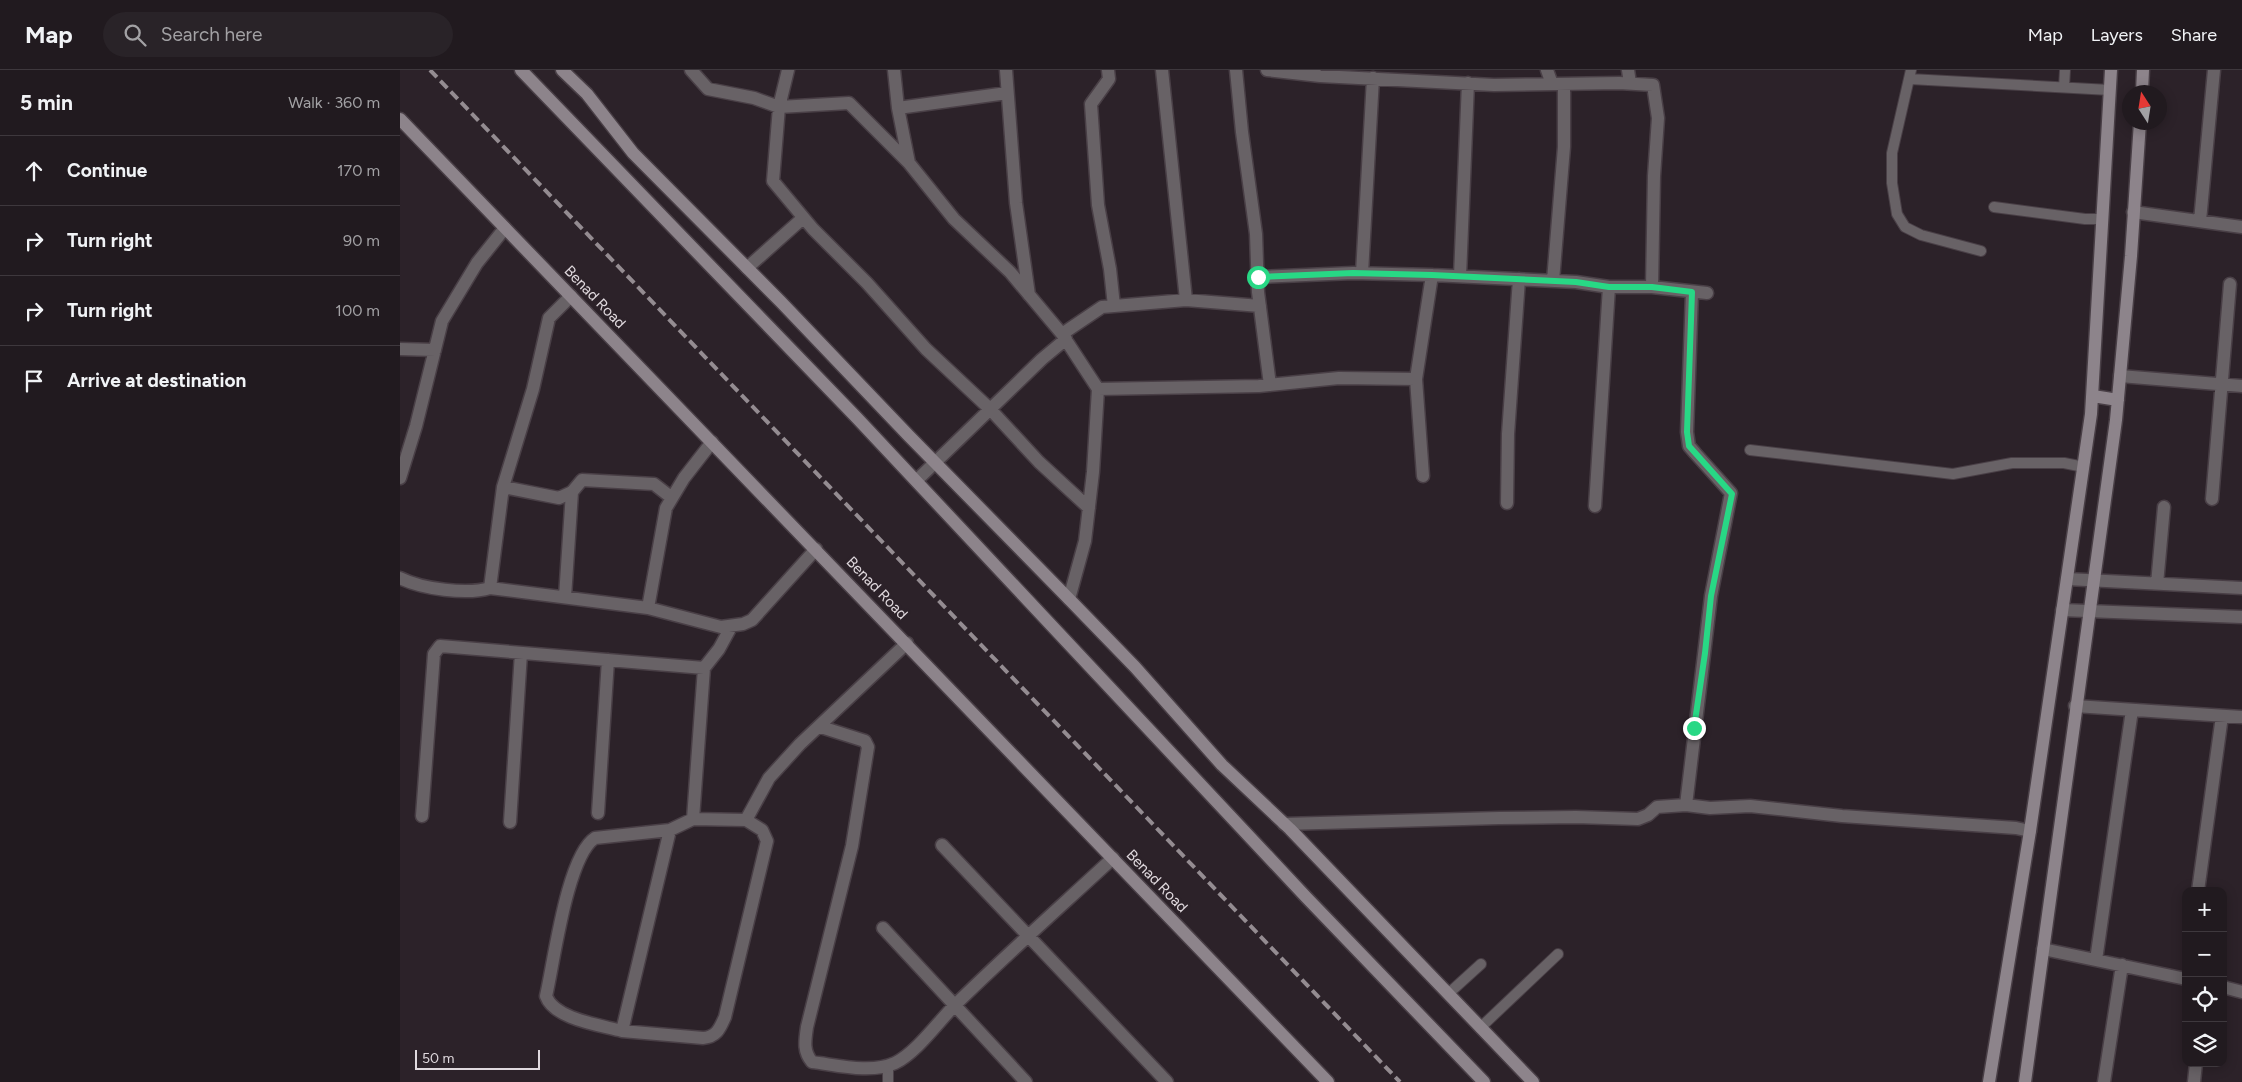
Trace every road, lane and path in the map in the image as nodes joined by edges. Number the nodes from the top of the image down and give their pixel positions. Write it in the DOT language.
graph roads {
  1 [pos="521,70"];
  2 [pos="562,70"];
  3 [pos="691,70"];
  4 [pos="788,70"];
  5 [pos="894,70"];
  6 [pos="1006,70"];
  7 [pos="1108,70"];
  8 [pos="1162,70"];
  9 [pos="1236,70"];
  10 [pos="1268,70"];
  11 [pos="1547,70"];
  12 [pos="1628,70"];
  13 [pos="2065,70"];
  14 [pos="2111,70"];
  15 [pos="2143,70"];
  16 [pos="2214,70"];
  17 [pos="1910,74"];
  18 [pos="1367,76"];
  19 [pos="1445,76"];
  20 [pos="1468,83"];
  21 [pos="1558,84"];
  22 [pos="1630,84"];
  23 [pos="2142,85"];
  24 [pos="2064,87"];
  25 [pos="2110,90"];
  26 [pos="1007,93"];
  27 [pos="778,107"];
  28 [pos="898,108"];
  29 [pos="400,119"];
  30 [pos="2139,130"];
  31 [pos="909,163"];
  32 [pos="1994,207"];
  33 [pos="2133,212"];
  34 [pos="803,218"];
  35 [pos="2103,219"];
  36 [pos="2200,221"];
  37 [pos="2242,227"];
  38 [pos="505,228"];
  39 [pos="1980,251"];
  40 [pos="747,268"];
  41 [pos="1362,273"];
  42 [pos="1432,275"];
  43 [pos="1460,276"];
  44 [pos="1258,277"];
  45 [pos="1519,279"];
  46 [pos="1553,280"];
  47 [pos="2230,284"];
  48 [pos="1609,287"];
  49 [pos="1652,287"];
  50 [pos="1692,292"];
  51 [pos="1707,293"];
  52 [pos="1029,295"];
  53 [pos="571,296"];
  54 [pos="1186,300"];
  55 [pos="1114,306"];
  56 [pos="1260,306"];
  57 [pos="1064,337"];
  58 [pos="400,349"];
  59 [pos="435,350"];
  60 [pos="2120,376"];
  61 [pos="1416,379"];
  62 [pos="1270,385"];
  63 [pos="2222,385"];
  64 [pos="2242,386"];
  65 [pos="1098,389"];
  66 [pos="2093,396"];
  67 [pos="2118,400"];
  68 [pos="990,409"];
  69 [pos="712,442"];
  70 [pos="1750,450"];
  71 [pos="936,464"];
  72 [pos="2084,467"];
  73 [pos="1423,476"];
  74 [pos="400,478"];
  75 [pos="917,480"];
  76 [pos="503,487"];
  77 [pos="572,492"];
  78 [pos="672,498"];
  79 [pos="2212,499"];
  80 [pos="1507,503"];
  81 [pos="1595,506"];
  82 [pos="2164,507"];
  83 [pos="1089,508"];
  84 [pos="816,549"];
  85 [pos="400,578"];
  86 [pos="2067,579"];
  87 [pos="2092,582"];
  88 [pos="2157,584"];
  89 [pos="490,588"];
  90 [pos="2242,588"];
  91 [pos="565,597"];
  92 [pos="1069,599"];
  93 [pos="648,608"];
  94 [pos="2062,610"];
  95 [pos="2088,612"];
  96 [pos="2242,617"];
  97 [pos="731,626"];
  98 [pos="907,643"];
  99 [pos="522,653"];
  100 [pos="608,660"];
  101 [pos="704,668"];
  102 [pos="2075,706"];
  103 [pos="2132,710"];
  104 [pos="2222,716"];
  105 [pos="2242,717"];
  106 [pos="821,727"];
  107 [pos="1686,805"];
  108 [pos="598,812"];
  109 [pos="422,816"];
  110 [pos="693,819"];
  111 [pos="746,820"];
  112 [pos="510,822"];
  113 [pos="1284,824"];
  114 [pos="670,830"];
  115 [pos="2030,831"];
  116 [pos="942,845"];
  117 [pos="1113,858"];
  118 [pos="2199,887"];
  119 [pos="883,928"];
  120 [pos="1029,936"];
  121 [pos="2043,948"];
  122 [pos="1558,954"];
  123 [pos="2096,960"];
  124 [pos="1481,964"];
  125 [pos="2122,965"];
  126 [pos="2182,978"];
  127 [pos="2227,988"];
  128 [pos="2242,992"];
  129 [pos="1448,994"];
  130 [pos="955,1005"];
  131 [pos="1480,1028"];
  132 [pos="622,1031"];
  133 [pos="888,1065"];
  134 [pos="2196,1067"];
  135 [pos="888,1082"];
  136 [pos="1026,1082"];
  137 [pos="1166,1082"];
  138 [pos="1328,1082"];
  139 [pos="1484,1082"];
  140 [pos="1533,1082"];
  141 [pos="1989,1082"];
  142 [pos="2025,1082"];
  143 [pos="2104,1082"];
  144 [pos="2194,1082"];
  1 -- 75 [label="street"];
  2 -- 40 [label="street"];
  3 -- 27 [label="street"];
  4 -- 27 [label="street"];
  5 -- 28 [label="street"];
  6 -- 26 [label="street"];
  7 -- 55 [label="street"];
  8 -- 54 [label="street"];
  9 -- 44 [label="street"];
  10 -- 18 [label="street"];
  11 -- 21 [label="street"];
  12 -- 22 [label="street"];
  13 -- 24 [label="lane"];
  14 -- 25 [label="street"];
  15 -- 23 [label="street"];
  16 -- 36 [label="street"];
  17 -- 24 [label="lane"];
  17 -- 39 [label="lane"];
  18 -- 19 [label="street"];
  18 -- 41 [label="street"];
  19 -- 20 [label="street"];
  20 -- 21 [label="street"];
  20 -- 43 [label="street"];
  21 -- 22 [label="street"];
  21 -- 46 [label="street"];
  22 -- 49 [label="street"];
  24 -- 25 [label="lane"];
  25 -- 35 [label="street"];
  26 -- 28 [label="street"];
  26 -- 52 [label="street"];
  27 -- 31 [label="street"];
  27 -- 34 [label="street"];
  28 -- 31 [label="street"];
  29 -- 38 [label="street, Benad Road"];
  30 -- 33 [label="street"];
  31 -- 52 [label="street"];
  32 -- 35 [label="lane"];
  33 -- 36 [label="street"];
  33 -- 60 [label="street"];
  34 -- 40 [label="street"];
  34 -- 68 [label="street"];
  35 -- 66 [label="street"];
  36 -- 37 [label="street"];
  38 -- 53 [label="street, Benad Road"];
  38 -- 59 [label="street"];
  40 -- 71 [label="street"];
  41 -- 42 [label="street"];
  41 -- 44 [label="street"];
  42 -- 43 [label="street"];
  42 -- 61 [label="street"];
  43 -- 45 [label="street"];
  44 -- 56 [label="street"];
  45 -- 46 [label="street"];
  45 -- 80 [label="street"];
  46 -- 48 [label="street"];
  47 -- 63 [label="street"];
  48 -- 49 [label="street"];
  48 -- 81 [label="street"];
  49 -- 50 [label="street"];
  50 -- 51 [label="street"];
  50 -- 107 [label="street"];
  52 -- 57 [label="street"];
  53 -- 69 [label="street, Benad Road"];
  53 -- 76 [label="street"];
  54 -- 55 [label="street"];
  54 -- 56 [label="street"];
  55 -- 57 [label="street"];
  56 -- 62 [label="street"];
  57 -- 65 [label="street"];
  57 -- 68 [label="street"];
  58 -- 59 [label="street"];
  59 -- 74 [label="street"];
  60 -- 63 [label="street"];
  60 -- 67 [label="street"];
  61 -- 62 [label="street"];
  61 -- 73 [label="street"];
  62 -- 65 [label="street"];
  63 -- 64 [label="street"];
  63 -- 79 [label="street"];
  65 -- 83 [label="street"];
  66 -- 67 [label="street"];
  66 -- 72 [label="street"];
  67 -- 87 [label="street"];
  68 -- 71 [label="street"];
  68 -- 83 [label="street"];
  69 -- 78 [label="street"];
  69 -- 84 [label="street, Benad Road"];
  70 -- 72 [label="lane"];
  71 -- 75 [label="street"];
  71 -- 92 [label="street"];
  72 -- 86 [label="street"];
  75 -- 139 [label="street"];
  76 -- 77 [label="street"];
  76 -- 89 [label="street"];
  77 -- 78 [label="street"];
  77 -- 91 [label="street"];
  78 -- 93 [label="street"];
  82 -- 88 [label="street"];
  83 -- 92 [label="street"];
  84 -- 97 [label="street"];
  84 -- 98 [label="street, Benad Road"];
  85 -- 89 [label="street"];
  86 -- 87 [label="street"];
  86 -- 94 [label="street"];
  87 -- 88 [label="street"];
  87 -- 95 [label="street"];
  88 -- 90 [label="street"];
  89 -- 91 [label="street"];
  91 -- 93 [label="street"];
  92 -- 113 [label="street"];
  93 -- 97 [label="street"];
  94 -- 95 [label="street"];
  94 -- 115 [label="street"];
  95 -- 96 [label="street"];
  95 -- 102 [label="street"];
  97 -- 101 [label="street"];
  98 -- 106 [label="street"];
  98 -- 117 [label="street, Benad Road"];
  99 -- 100 [label="street"];
  99 -- 109 [label="street"];
  99 -- 112 [label="street"];
  100 -- 101 [label="street"];
  100 -- 108 [label="street"];
  101 -- 110 [label="street"];
  102 -- 103 [label="street"];
  102 -- 121 [label="street"];
  103 -- 104 [label="street"];
  103 -- 123 [label="street"];
  104 -- 105 [label="street"];
  104 -- 118 [label="street"];
  106 -- 111 [label="street"];
  106 -- 133 [label="street"];
  107 -- 113 [label="street"];
  107 -- 115 [label="street"];
  110 -- 111 [label="street"];
  110 -- 114 [label="street"];
  111 -- 132 [label="street"];
  113 -- 129 [label="street"];
  114 -- 132 [label="street"];
  114 -- 132 [label="street"];
  115 -- 141 [label="street"];
  116 -- 120 [label="street"];
  117 -- 120 [label="street"];
  117 -- 138 [label="street, Benad Road"];
  119 -- 130 [label="street"];
  120 -- 130 [label="street"];
  120 -- 137 [label="street"];
  121 -- 123 [label="street"];
  121 -- 142 [label="street"];
  122 -- 131 [label="lane"];
  123 -- 125 [label="street"];
  124 -- 129 [label="lane"];
  125 -- 126 [label="street"];
  125 -- 143 [label="street"];
  127 -- 128 [label="street"];
  129 -- 131 [label="street"];
  130 -- 133 [label="street"];
  130 -- 136 [label="street"];
  131 -- 140 [label="street"];
  133 -- 135 [label="lane"];
  134 -- 144 [label="street"];
}
